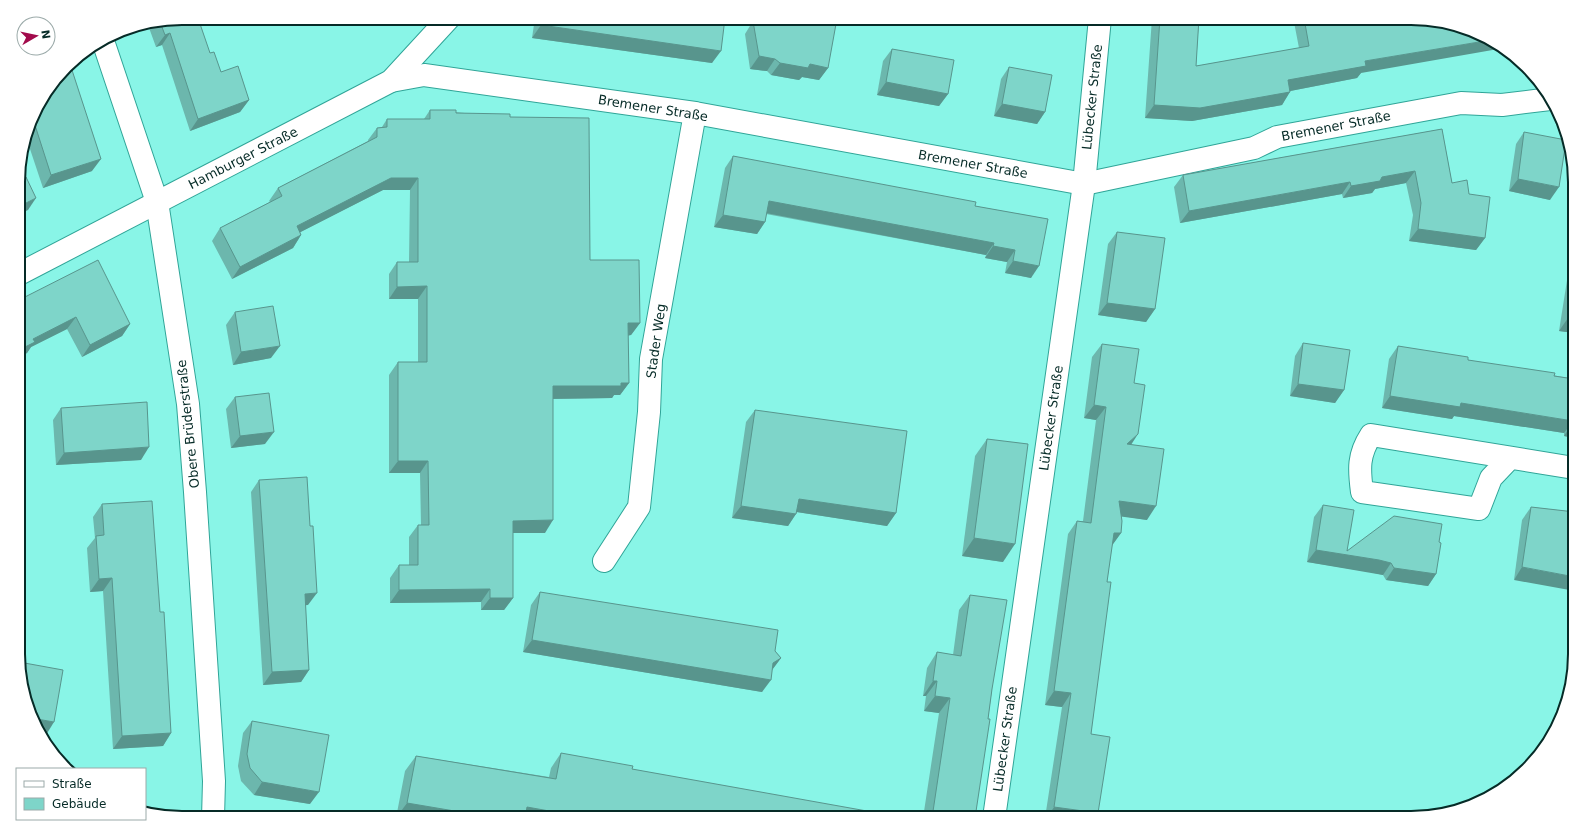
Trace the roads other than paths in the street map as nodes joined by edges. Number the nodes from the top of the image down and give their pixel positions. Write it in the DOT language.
graph roads {
  1 [pos="443,25"];
  2 [pos="1099,25"];
  3 [pos="105,46"];
  4 [pos="391,81"];
  5 [pos="1545,101"];
  6 [pos="694,113"];
  7 [pos="1084,184"];
  8 [pos="157,202"];
  9 [pos="25,271"];
  10 [pos="1510,458"];
  11 [pos="1568,467"];
  12 [pos="604,561"];
  13 [pos="213,811"];
  14 [pos="995,811"];
  1 -- 4 [label="street, Hamburger Straße"];
  2 -- 7 [label="street, Lübecker Straße"];
  3 -- 8 [label="street, Obere Brüderstraße"];
  4 -- 6 [label="street, Bremener Straße"];
  4 -- 8 [label="street, Hamburger Straße"];
  5 -- 7 [label="street, Bremener Straße"];
  6 -- 7 [label="street, Bremener Straße"];
  6 -- 12 [label="street, Stader Weg"];
  7 -- 14 [label="street, Lübecker Straße"];
  8 -- 9 [label="street, Hamburger Straße"];
  8 -- 13 [label="street, Obere Brüderstraße"];
  10 -- 10 [label="street"];
  10 -- 11 [label="street"];
}
